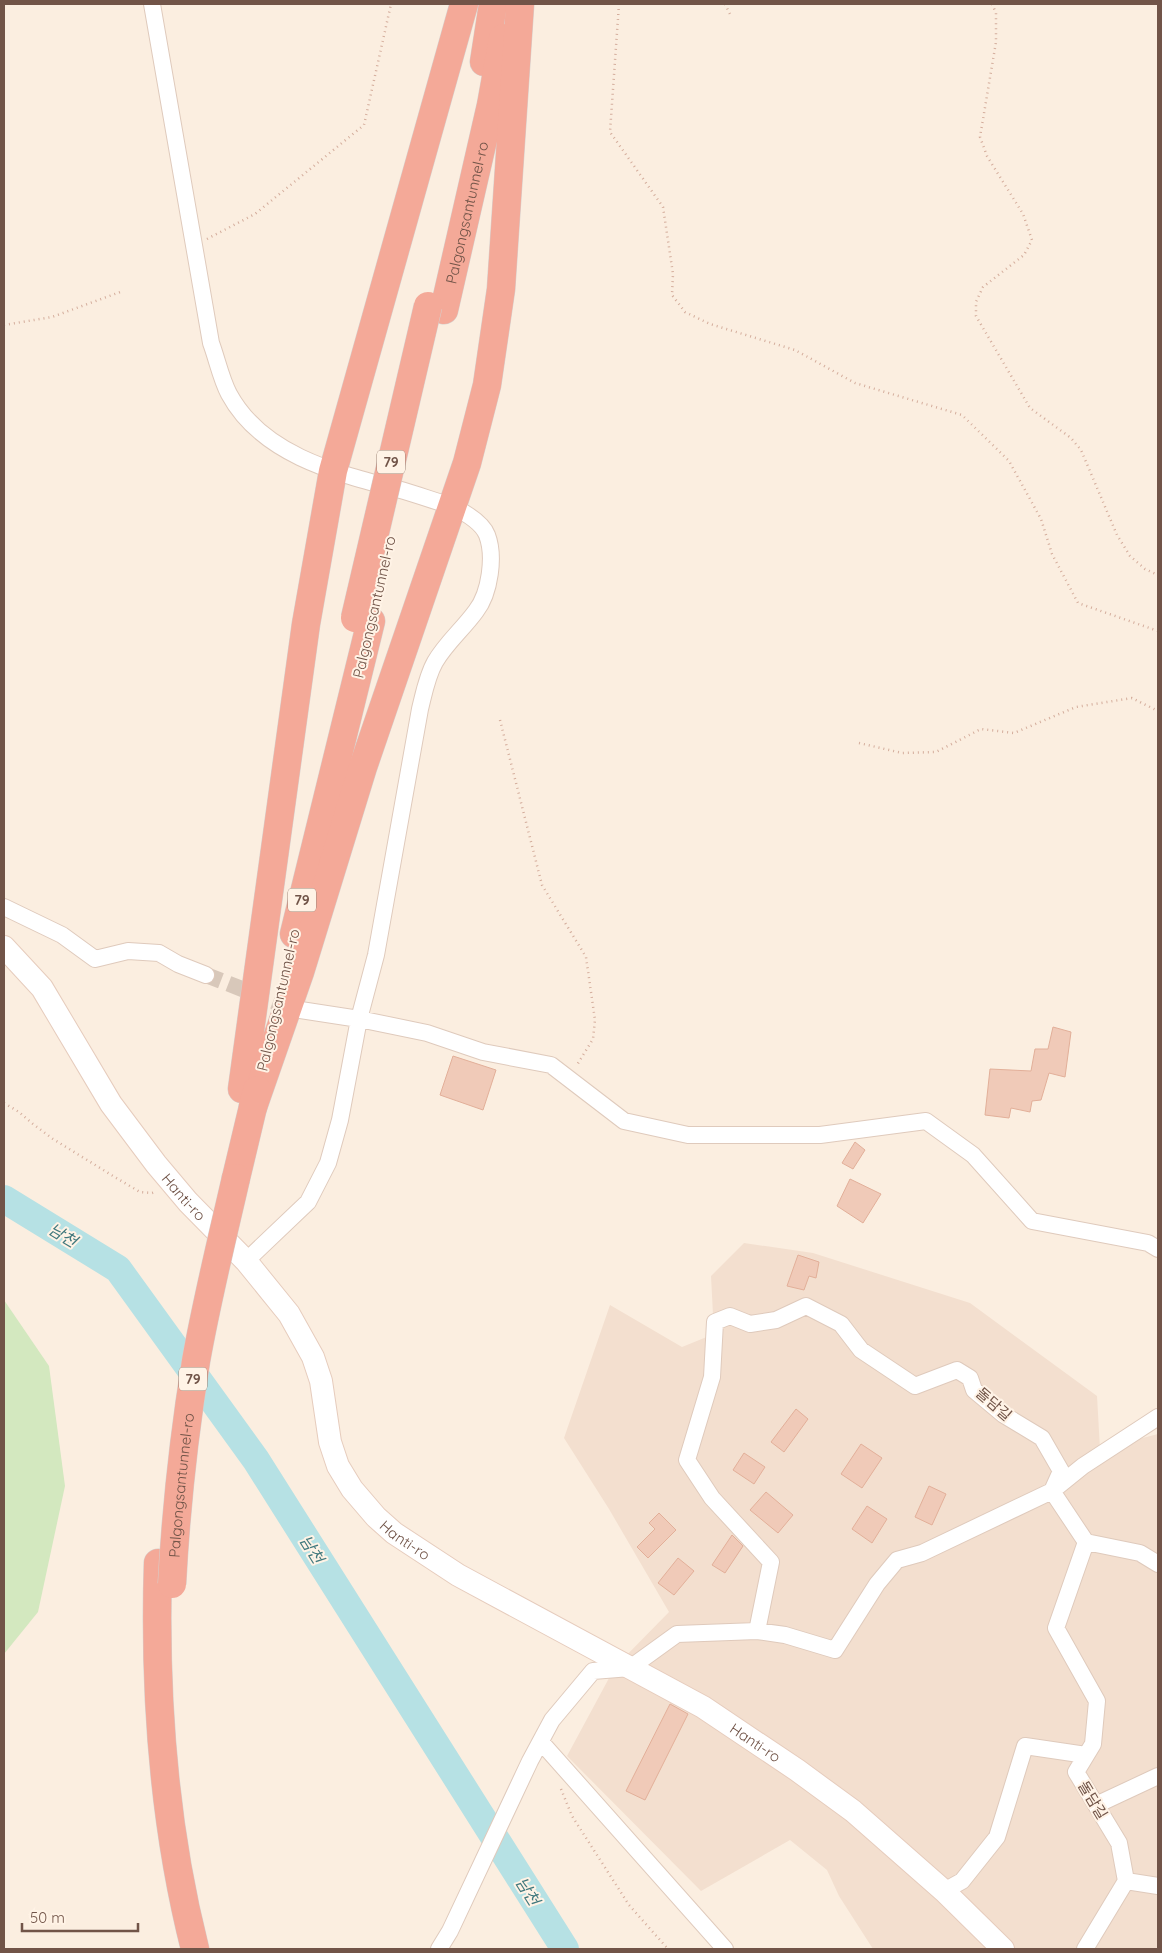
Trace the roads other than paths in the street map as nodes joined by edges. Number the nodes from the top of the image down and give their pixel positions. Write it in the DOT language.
graph roads {
  1 [pos="152,4"];
  2 [pos="464,4"];
  3 [pos="493,4"];
  4 [pos="508,4"];
  5 [pos="520,4"];
  6 [pos="436,308"];
  7 [pos="333,471"];
  8 [pos="452,506"];
  9 [pos="4,907"];
  10 [pos="4,947"];
  11 [pos="206,975"];
  12 [pos="294,1009"];
  13 [pos="359,1019"];
  14 [pos="248,1098"];
  15 [pos="1158,1249"];
  16 [pos="246,1261"];
  17 [pos="1158,1417"];
  18 [pos="1052,1491"];
  19 [pos="1086,1542"];
  20 [pos="1158,1564"];
  21 [pos="165,1573"];
  22 [pos="757,1631"];
  23 [pos="630,1668"];
  24 [pos="541,1742"];
  25 [pos="1086,1755"];
  26 [pos="1158,1776"];
  27 [pos="1096,1805"];
  28 [pos="1126,1881"];
  29 [pos="1158,1886"];
  30 [pos="944,1891"];
  31 [pos="195,1949"];
  32 [pos="211,1949"];
  33 [pos="439,1949"];
  34 [pos="725,1949"];
  35 [pos="1003,1949"];
  36 [pos="1085,1949"];
  1 -- 7 [label="street"];
  2 -- 7 [label="highway"];
  3 -- 6 [label="highway, Palgongsantunnel-ro / 79"];
  4 -- 6 [label="highway, Palgongsantunnel-ro / 79"];
  5 -- 8 [label="highway"];
  6 -- 14 [label="highway, Palgongsantunnel-ro / 79"];
  7 -- 8 [label="street"];
  7 -- 14 [label="highway"];
  8 -- 13 [label="street"];
  8 -- 14 [label="highway"];
  9 -- 11 [label="street"];
  10 -- 16 [label="street, Hanti-ro"];
  12 -- 13 [label="street"];
  13 -- 15 [label="street"];
  13 -- 16 [label="street"];
  14 -- 21 [label="highway, Palgongsantunnel-ro / 79"];
  16 -- 23 [label="street, Hanti-ro"];
  17 -- 18 [label="street"];
  18 -- 19 [label="street"];
  18 -- 22 [label="street"];
  18 -- 22 [label="street, 돌담길"];
  19 -- 20 [label="street"];
  19 -- 25 [label="street, 돌담길"];
  21 -- 31 [label="highway, Palgongsantunnel-ro / 79"];
  21 -- 32 [label="highway, Palgongsantunnel-ro / 79"];
  22 -- 23 [label="street"];
  23 -- 24 [label="street"];
  23 -- 30 [label="street, Hanti-ro"];
  24 -- 33 [label="street"];
  24 -- 34 [label="street"];
  25 -- 27 [label="street, 돌담길"];
  25 -- 30 [label="street"];
  26 -- 27 [label="street"];
  27 -- 28 [label="street, 돌담길"];
  28 -- 29 [label="street"];
  28 -- 36 [label="street"];
  30 -- 35 [label="street, Hanti-ro"];
}
